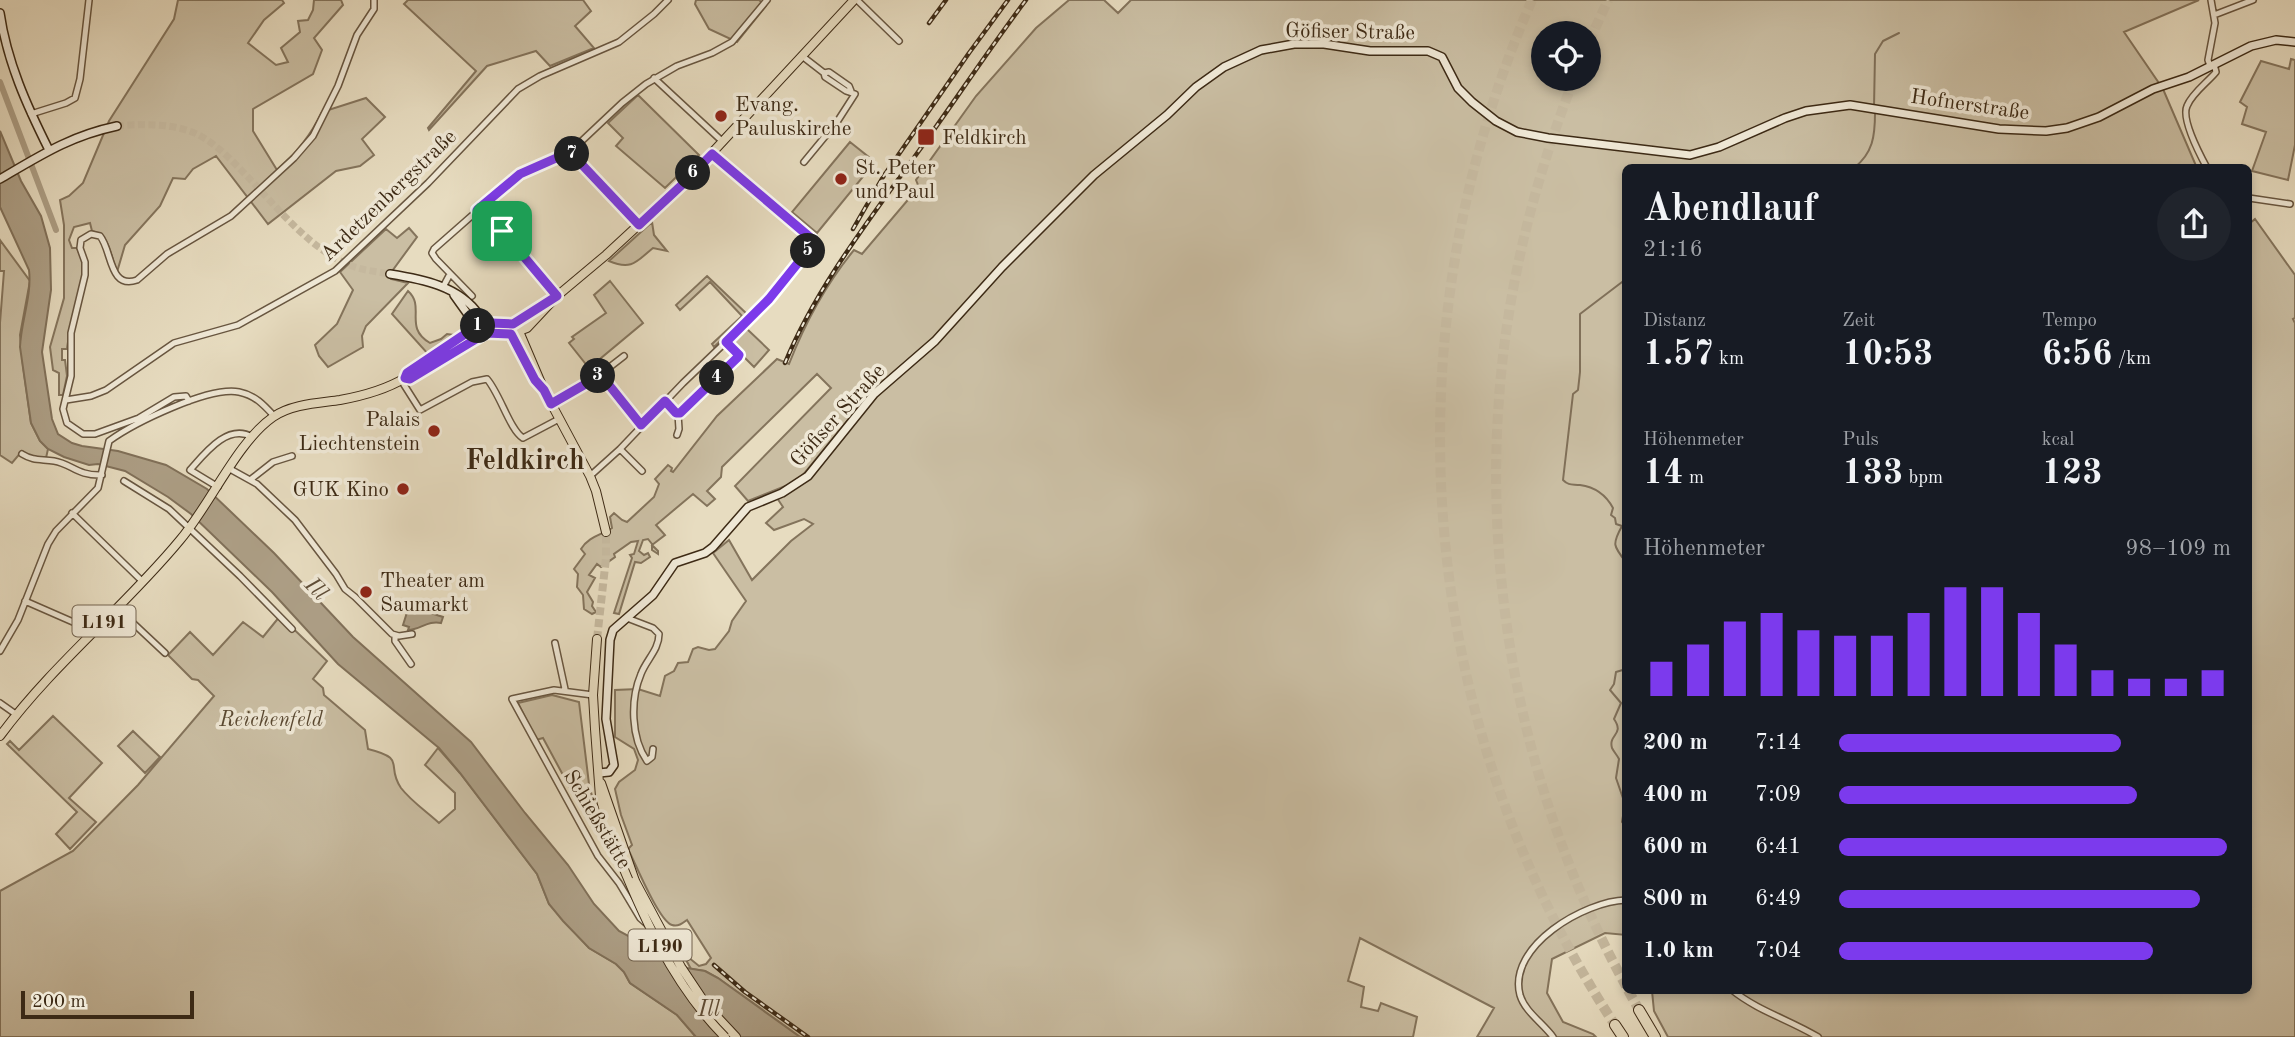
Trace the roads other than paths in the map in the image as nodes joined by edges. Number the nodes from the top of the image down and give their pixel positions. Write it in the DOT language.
graph roads {
  1 [pos="89,0"];
  2 [pos="374,0"];
  3 [pos="668,0"];
  4 [pos="767,0"];
  5 [pos="855,0"];
  6 [pos="2211,0"];
  7 [pos="2253,0"];
  8 [pos="0,13"];
  9 [pos="2214,15"];
  10 [pos="899,40"];
  11 [pos="2295,41"];
  12 [pos="802,56"];
  13 [pos="2212,65"];
  14 [pos="654,78"];
  15 [pos="1868,106"];
  16 [pos="31,114"];
  17 [pos="117,126"];
  18 [pos="723,142"];
  19 [pos="49,150"];
  20 [pos="570,152"];
  21 [pos="712,154"];
  22 [pos="804,162"];
  23 [pos="2205,164"];
  24 [pos="0,179"];
  25 [pos="2252,198"];
  26 [pos="2290,204"];
  27 [pos="477,210"];
  28 [pos="639,225"];
  29 [pos="390,274"];
  30 [pos="450,274"];
  31 [pos="443,287"];
  32 [pos="472,296"];
  33 [pos="557,296"];
  34 [pos="513,324"];
  35 [pos="484,329"];
  36 [pos="516,333"];
  37 [pos="726,342"];
  38 [pos="624,356"];
  39 [pos="589,373"];
  40 [pos="601,375"];
  41 [pos="403,379"];
  42 [pos="593,380"];
  43 [pos="66,400"];
  44 [pos="189,401"];
  45 [pos="665,401"];
  46 [pos="551,404"];
  47 [pos="678,414"];
  48 [pos="274,416"];
  49 [pos="559,419"];
  50 [pos="641,425"];
  51 [pos="677,435"];
  52 [pos="252,438"];
  53 [pos="620,449"];
  54 [pos="22,454"];
  55 [pos="292,456"];
  56 [pos="230,469"];
  57 [pos="642,471"];
  58 [pos="102,475"];
  59 [pos="590,476"];
  60 [pos="250,480"];
  61 [pos="124,481"];
  62 [pos="216,491"];
  63 [pos="72,513"];
  64 [pos="192,525"];
  65 [pos="606,532"];
  66 [pos="143,582"];
  67 [pos="25,601"];
  68 [pos="117,608"];
  69 [pos="627,618"];
  70 [pos="292,629"];
  71 [pos="92,633"];
  72 [pos="412,634"];
  73 [pos="396,636"];
  74 [pos="597,639"];
  75 [pos="555,643"];
  76 [pos="0,650"];
  77 [pos="165,653"];
  78 [pos="411,664"];
  79 [pos="565,690"];
  80 [pos="593,695"];
  81 [pos="0,703"];
  82 [pos="17,715"];
  83 [pos="0,736"];
  84 [pos="653,749"];
  85 [pos="599,777"];
  86 [pos="616,841"];
  87 [pos="1622,901"];
  88 [pos="673,938"];
  89 [pos="1738,994"];
  90 [pos="1639,1010"];
  91 [pos="1615,1025"];
  92 [pos="725,1037"];
  93 [pos="736,1037"];
  94 [pos="1553,1037"];
  95 [pos="1623,1037"];
  96 [pos="1655,1037"];
  97 [pos="1818,1037"];
  1 -- 16 [label="street"];
  2 -- 43 [label="street"];
  3 -- 43 [label="street, Ardetzenbergstraße"];
  4 -- 14 [label="street"];
  5 -- 10 [label="street"];
  5 -- 12 [label="main road"];
  6 -- 9 [label="street"];
  7 -- 9 [label="street"];
  8 -- 16 [label="main road"];
  9 -- 13 [label="street"];
  11 -- 13 [label="main road, Hofnerstraße"];
  12 -- 18 [label="main road"];
  12 -- 22 [label="street"];
  13 -- 15 [label="main road, Hofnerstraße"];
  13 -- 23 [label="street"];
  14 -- 18 [label="street"];
  14 -- 20 [label="street"];
  15 -- 69 [label="main road, Göfiser Straße"];
  16 -- 19 [label="main road"];
  17 -- 19 [label="main road"];
  18 -- 21 [label="main road"];
  19 -- 24 [label="main road"];
  20 -- 27 [label="street"];
  20 -- 28 [label="street"];
  21 -- 28 [label="main road"];
  21 -- 37 [label="street"];
  25 -- 26 [label="street"];
  27 -- 30 [label="street"];
  27 -- 33 [label="street"];
  28 -- 33 [label="main road"];
  29 -- 31 [label="main road"];
  30 -- 31 [label="street"];
  30 -- 32 [label="street"];
  31 -- 35 [label="main road"];
  33 -- 34 [label="main road"];
  33 -- 36 [label="main road"];
  34 -- 35 [label="main road, L191"];
  34 -- 36 [label="main road"];
  35 -- 36 [label="main road"];
  35 -- 41 [label="main road, L191"];
  36 -- 46 [label="main road"];
  37 -- 45 [label="street"];
  37 -- 47 [label="street"];
  38 -- 40 [label="street"];
  39 -- 42 [label="street"];
  40 -- 42 [label="street"];
  40 -- 50 [label="street"];
  41 -- 48 [label="main road, L191"];
  41 -- 49 [label="street"];
  42 -- 46 [label="street"];
  43 -- 44 [label="street"];
  44 -- 48 [label="street"];
  44 -- 58 [label="street"];
  45 -- 47 [label="street"];
  45 -- 50 [label="street"];
  46 -- 49 [label="main road"];
  47 -- 51 [label="street"];
  48 -- 52 [label="main road, L191"];
  49 -- 59 [label="main road"];
  50 -- 53 [label="street"];
  52 -- 56 [label="main road, L191"];
  52 -- 62 [label="street"];
  53 -- 57 [label="street"];
  53 -- 59 [label="street"];
  54 -- 58 [label="street"];
  55 -- 60 [label="street"];
  56 -- 60 [label="street"];
  56 -- 62 [label="main road, L191"];
  58 -- 63 [label="street"];
  59 -- 65 [label="main road"];
  60 -- 73 [label="street"];
  61 -- 64 [label="street"];
  62 -- 64 [label="main road, L191"];
  63 -- 66 [label="street"];
  63 -- 67 [label="street"];
  64 -- 66 [label="main road, L191"];
  64 -- 70 [label="street"];
  66 -- 68 [label="main road, L191"];
  67 -- 71 [label="street"];
  67 -- 76 [label="street"];
  68 -- 71 [label="main road, L191"];
  68 -- 77 [label="street"];
  69 -- 84 [label="street"];
  69 -- 85 [label="main road, Göfiser Straße"];
  71 -- 82 [label="main road, L191"];
  72 -- 73 [label="street"];
  73 -- 78 [label="street"];
  74 -- 80 [label="main road, L190"];
  75 -- 79 [label="street"];
  79 -- 80 [label="street"];
  79 -- 88 [label="street, Schießstätte"];
  80 -- 85 [label="main road, L190"];
  81 -- 82 [label="street"];
  82 -- 83 [label="main road, L191"];
  85 -- 86 [label="main road, L190"];
  86 -- 92 [label="main road, L190, bridge"];
  86 -- 93 [label="main road, L190, bridge"];
  87 -- 94 [label="street"];
  89 -- 97 [label="street"];
  90 -- 96 [label="highway"];
  91 -- 95 [label="highway"];
}
